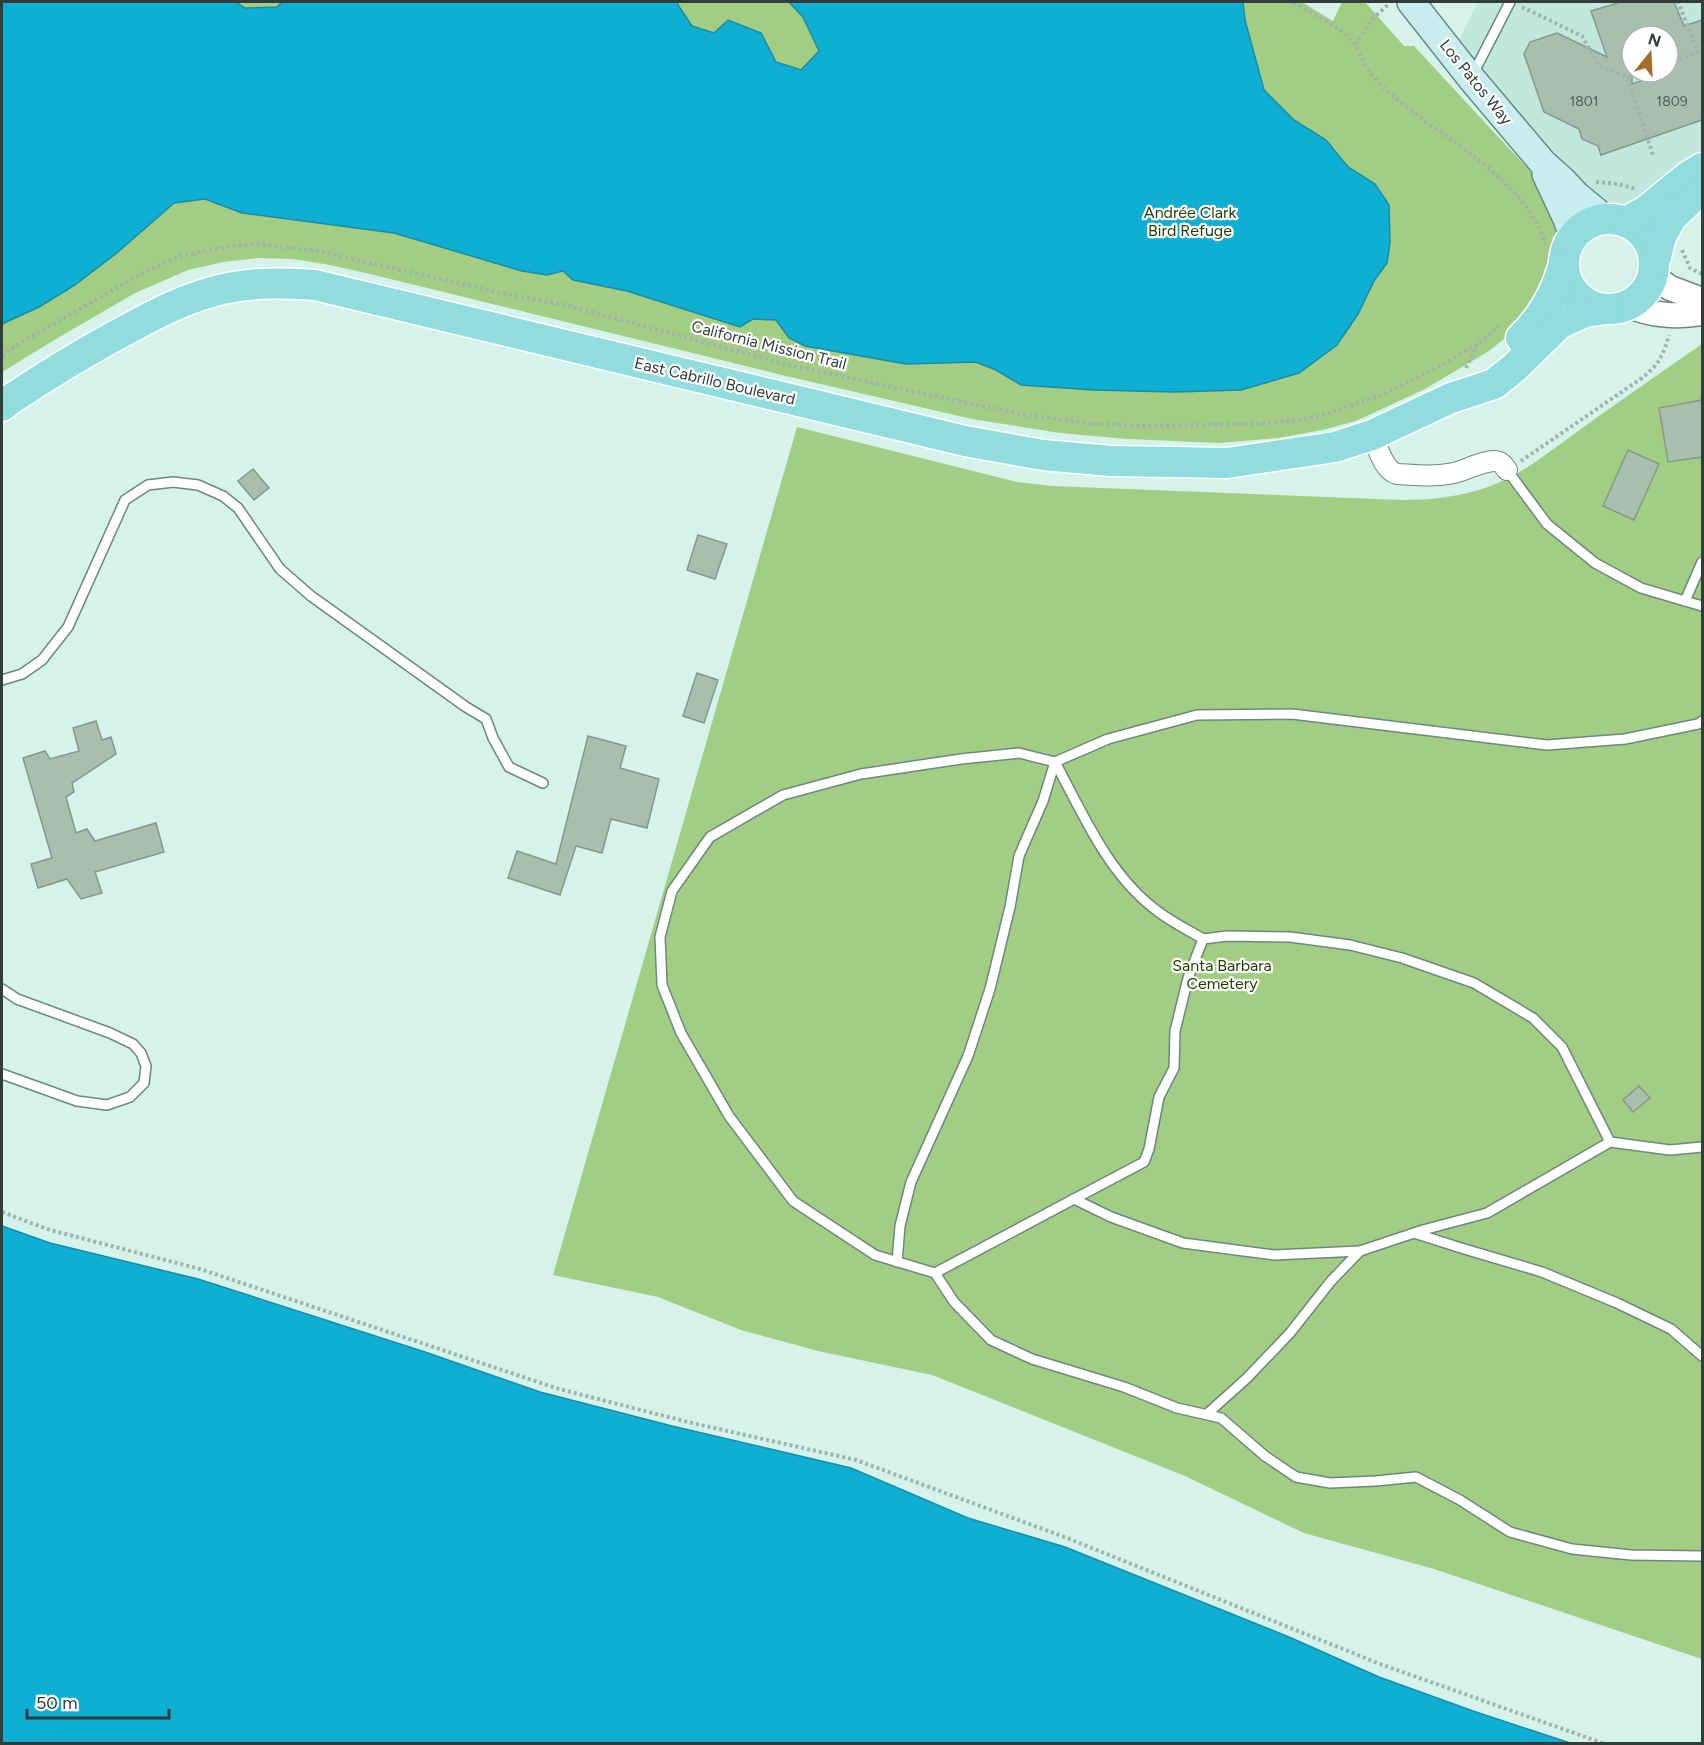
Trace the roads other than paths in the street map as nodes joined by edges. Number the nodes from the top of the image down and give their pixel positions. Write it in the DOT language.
graph roads {
  1 [pos="1411,2"];
  2 [pos="1510,2"];
  3 [pos="1471,78"];
  4 [pos="1542,162"];
  5 [pos="1702,168"];
  6 [pos="1702,189"];
  7 [pos="1615,220"];
  8 [pos="1573,236"];
  9 [pos="1556,260"];
  10 [pos="1654,270"];
  11 [pos="1702,300"];
  12 [pos="1618,307"];
  13 [pos="1702,313"];
  14 [pos="1451,398"];
  15 [pos="2,406"];
  16 [pos="1372,435"];
  17 [pos="1512,466"];
  18 [pos="1702,562"];
  19 [pos="1685,601"];
  20 [pos="1702,606"];
  21 [pos="2,680"];
  22 [pos="1702,721"];
  23 [pos="1055,762"];
  24 [pos="543,783"];
  25 [pos="1203,939"];
  26 [pos="2,989"];
  27 [pos="2,1074"];
  28 [pos="1610,1142"];
  29 [pos="1702,1147"];
  30 [pos="1074,1199"];
  31 [pos="1414,1233"];
  32 [pos="1360,1251"];
  33 [pos="897,1262"];
  34 [pos="935,1273"];
  35 [pos="1702,1356"];
  36 [pos="1207,1414"];
  37 [pos="1702,1556"];
  1 -- 3 [label="main road, Los Patos Way"];
  2 -- 3 [label="lane"];
  3 -- 4 [label="main road, Los Patos Way"];
  4 -- 7 [label="main road, Los Patos Way"];
  4 -- 8 [label="main road, Los Patos Way"];
  5 -- 7 [label="main road"];
  6 -- 10 [label="main road"];
  7 -- 8 [label="main road"];
  7 -- 10 [label="main road"];
  8 -- 9 [label="main road"];
  9 -- 12 [label="main road"];
  9 -- 14 [label="main road, East Cabrillo Boulevard"];
  10 -- 11 [label="street"];
  10 -- 12 [label="main road"];
  12 -- 13 [label="street"];
  12 -- 14 [label="main road, East Cabrillo Boulevard"];
  14 -- 16 [label="main road, East Cabrillo Boulevard"];
  15 -- 16 [label="main road, East Cabrillo Boulevard"];
  16 -- 17 [label="street"];
  17 -- 19 [label="lane"];
  18 -- 19 [label="lane"];
  19 -- 20 [label="lane"];
  21 -- 24 [label="lane"];
  22 -- 23 [label="lane"];
  23 -- 25 [label="lane"];
  23 -- 33 [label="lane"];
  23 -- 33 [label="lane"];
  25 -- 28 [label="lane"];
  25 -- 30 [label="lane"];
  26 -- 27 [label="lane"];
  28 -- 29 [label="lane"];
  28 -- 31 [label="lane"];
  30 -- 32 [label="lane"];
  30 -- 34 [label="lane"];
  31 -- 32 [label="lane"];
  31 -- 35 [label="lane"];
  32 -- 36 [label="lane"];
  33 -- 34 [label="lane"];
  34 -- 36 [label="lane"];
  36 -- 37 [label="lane"];
}
